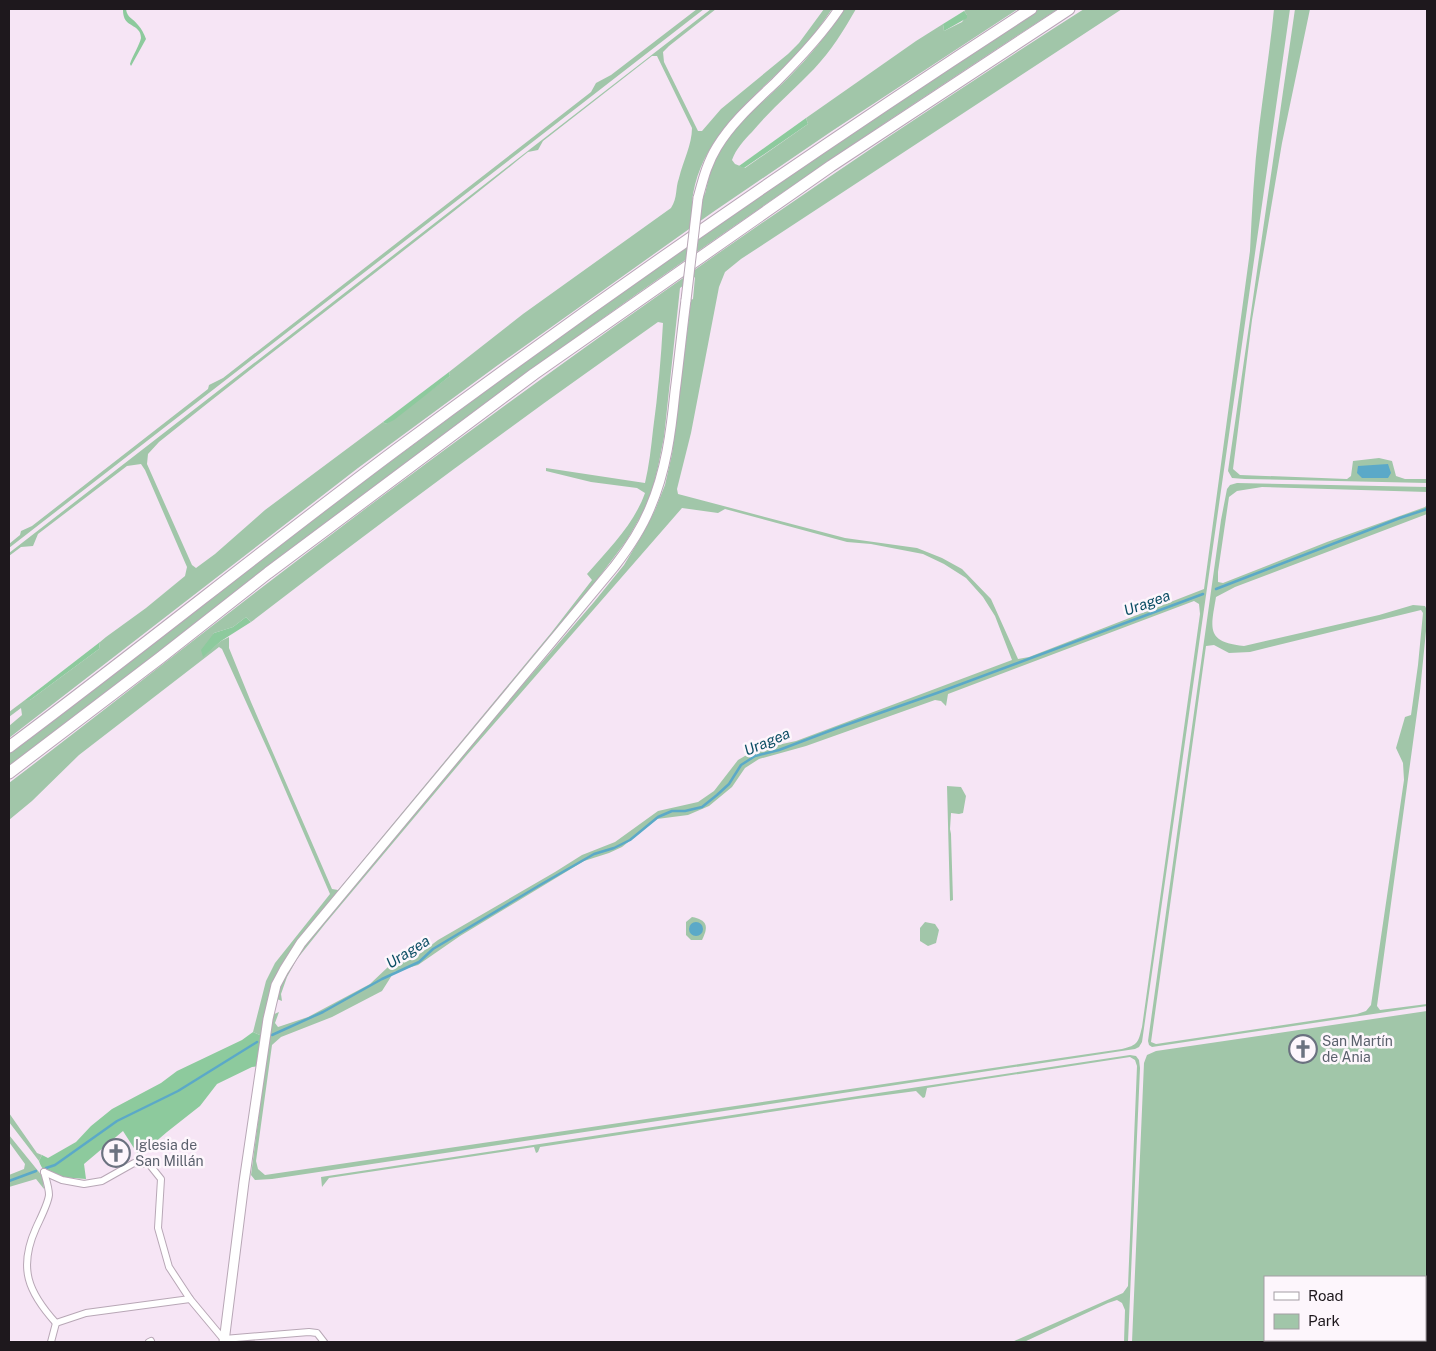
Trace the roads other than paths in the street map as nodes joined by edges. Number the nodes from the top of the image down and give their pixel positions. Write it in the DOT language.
graph roads {
  1 [pos="839,9"];
  2 [pos="1031,9"];
  3 [pos="1069,9"];
  4 [pos="9,747"];
  5 [pos="9,773"];
  6 [pos="190,1299"];
  7 [pos="56,1323"];
  8 [pos="225,1341"];
  9 [pos="51,1342"];
  10 [pos="324,1342"];
  1 -- 8 [label="street, bridge"];
  2 -- 4 [label="highway"];
  3 -- 5 [label="highway"];
  6 -- 7 [label="street"];
  6 -- 7 [label="street"];
  6 -- 8 [label="street"];
  7 -- 9 [label="street"];
  8 -- 10 [label="street"];
}
